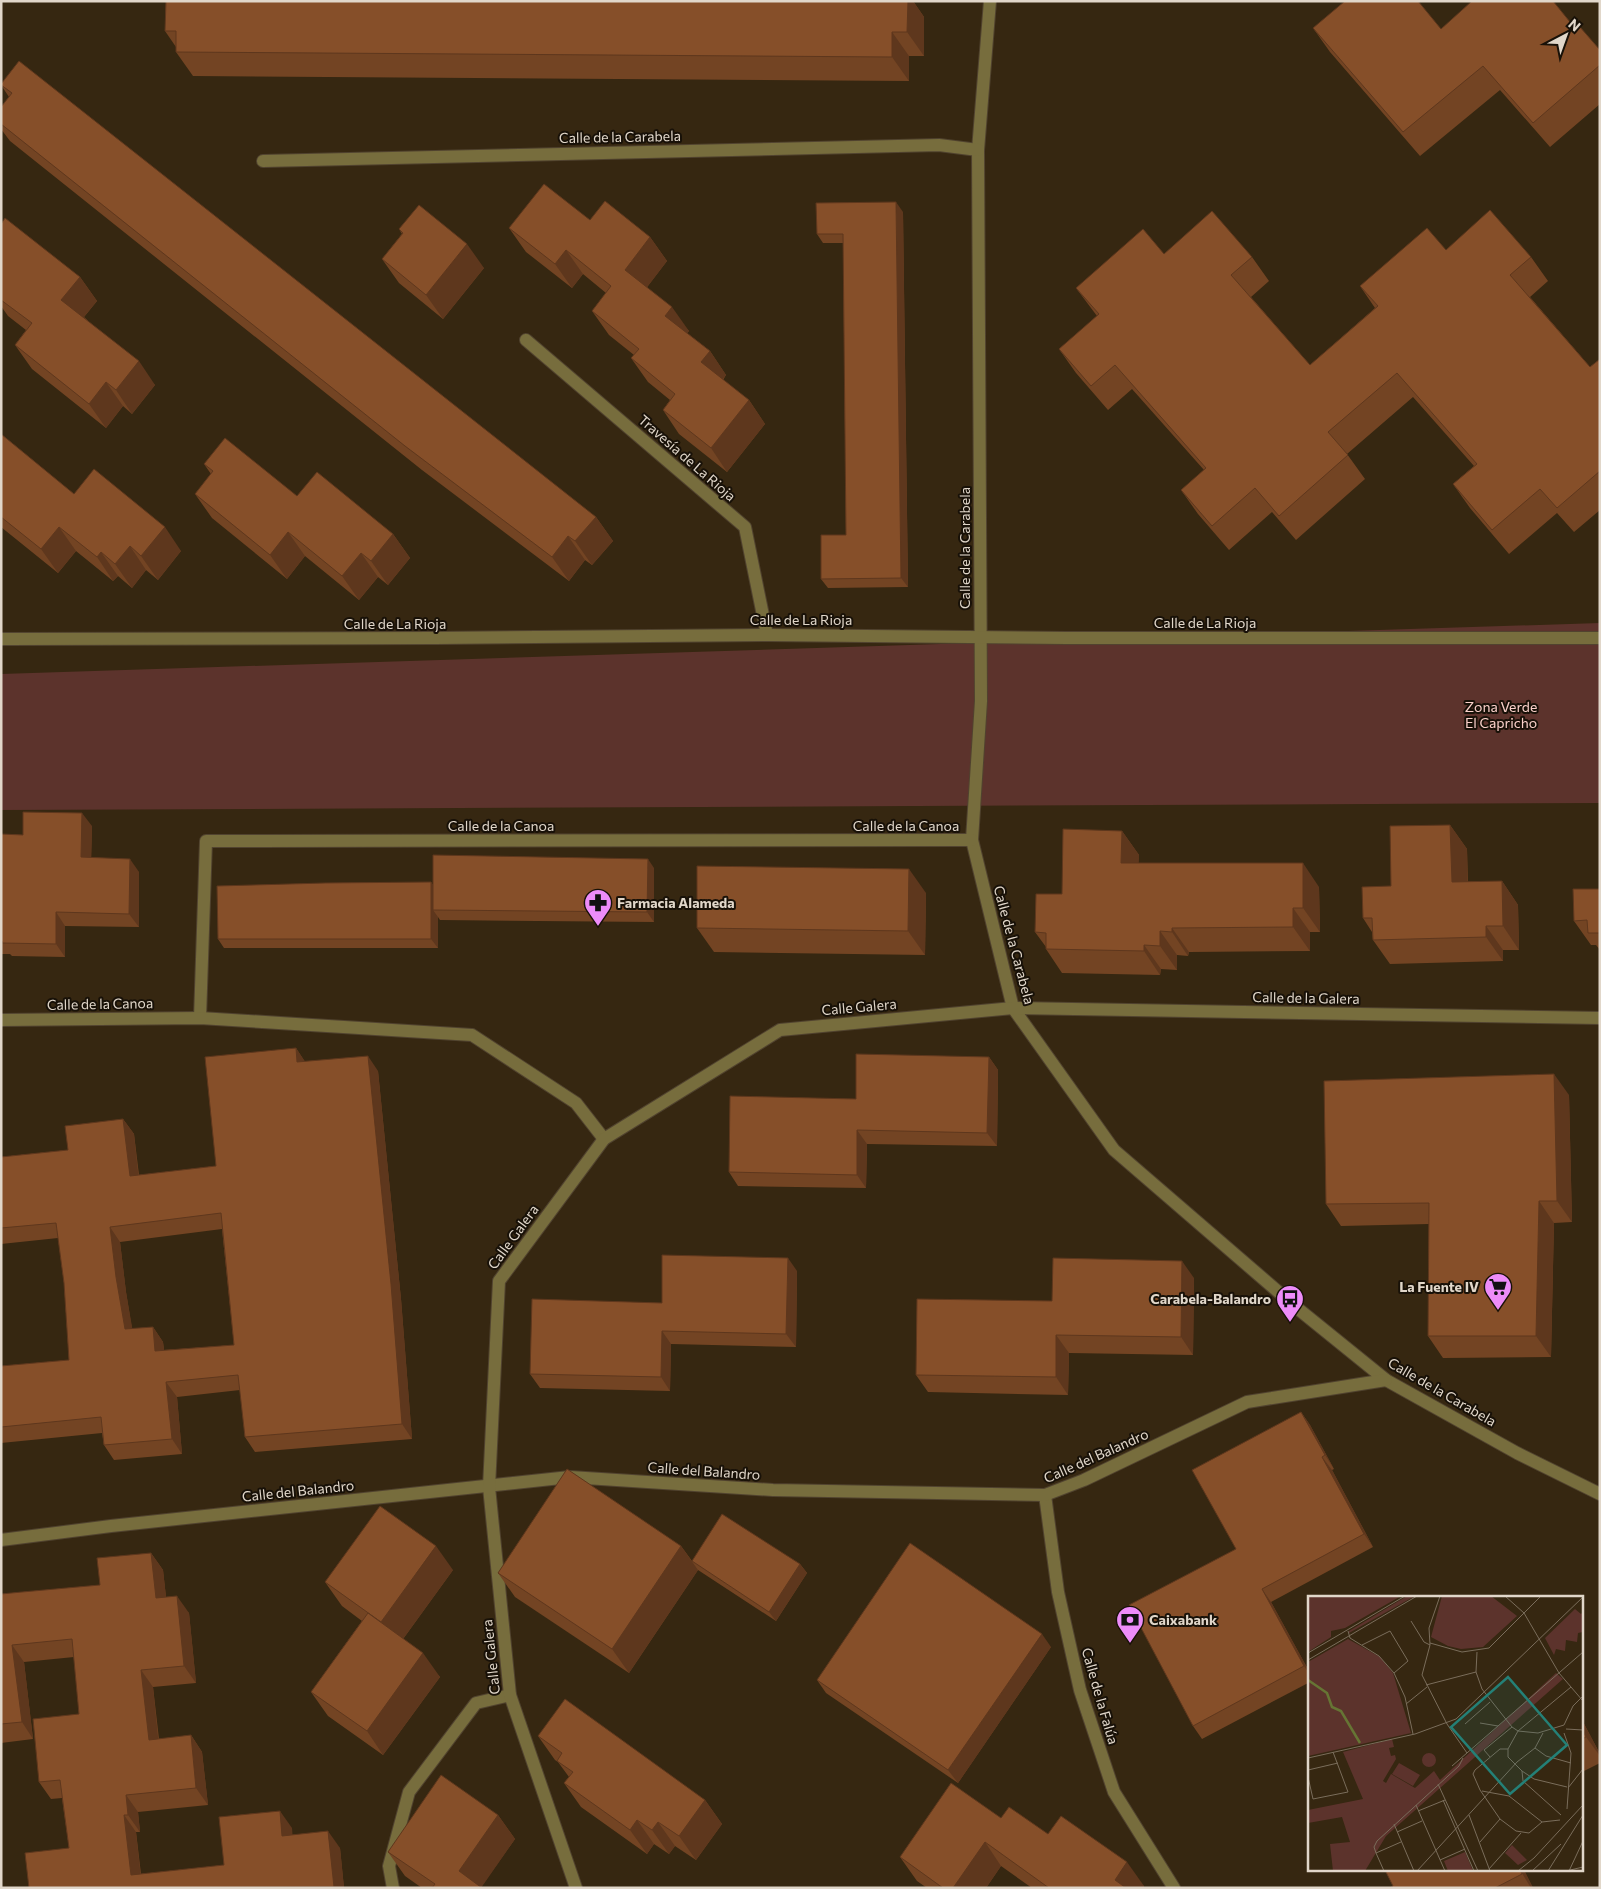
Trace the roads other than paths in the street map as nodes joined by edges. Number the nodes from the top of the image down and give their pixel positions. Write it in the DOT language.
graph roads {
  1 [pos="990,1"];
  2 [pos="978,150"];
  3 [pos="263,160"];
  4 [pos="526,340"];
  5 [pos="767,635"];
  6 [pos="981,637"];
  7 [pos="1600,638"];
  8 [pos="1,639"];
  9 [pos="972,840"];
  10 [pos="1012,1008"];
  11 [pos="200,1018"];
  12 [pos="1600,1018"];
  13 [pos="1,1020"];
  14 [pos="604,1138"];
  15 [pos="1386,1380"];
  16 [pos="489,1487"];
  17 [pos="1600,1494"];
  18 [pos="1045,1495"];
  19 [pos="1,1540"];
  20 [pos="510,1695"];
  21 [pos="393,1888"];
  22 [pos="576,1888"];
  23 [pos="1174,1888"];
  1 -- 2 [label="street, Calle de la Carabela"];
  2 -- 3 [label="street, Calle de la Carabela"];
  2 -- 6 [label="street, Calle de la Carabela"];
  4 -- 5 [label="street, Travesía de La Rioja"];
  5 -- 6 [label="street, Calle de La Rioja"];
  5 -- 8 [label="street, Calle de La Rioja"];
  6 -- 7 [label="street, Calle de La Rioja"];
  6 -- 9 [label="street, Calle de la Carabela"];
  9 -- 10 [label="street, Calle de la Carabela"];
  9 -- 11 [label="street, Calle de la Canoa"];
  10 -- 12 [label="street, Calle de la Galera"];
  10 -- 14 [label="street, Calle Galera"];
  10 -- 15 [label="street, Calle de la Carabela"];
  11 -- 13 [label="street, Calle de la Canoa"];
  11 -- 14 [label="street, Calle de la Canoa"];
  14 -- 16 [label="street, Calle Galera"];
  15 -- 17 [label="street, Calle de la Carabela"];
  15 -- 18 [label="street, Calle del Balandro"];
  16 -- 18 [label="street, Calle del Balandro"];
  16 -- 19 [label="street, Calle del Balandro"];
  16 -- 20 [label="street, Calle Galera"];
  18 -- 23 [label="street, Calle de la Falúa"];
  20 -- 21 [label="street"];
  20 -- 22 [label="street, Calle Galera"];
}
